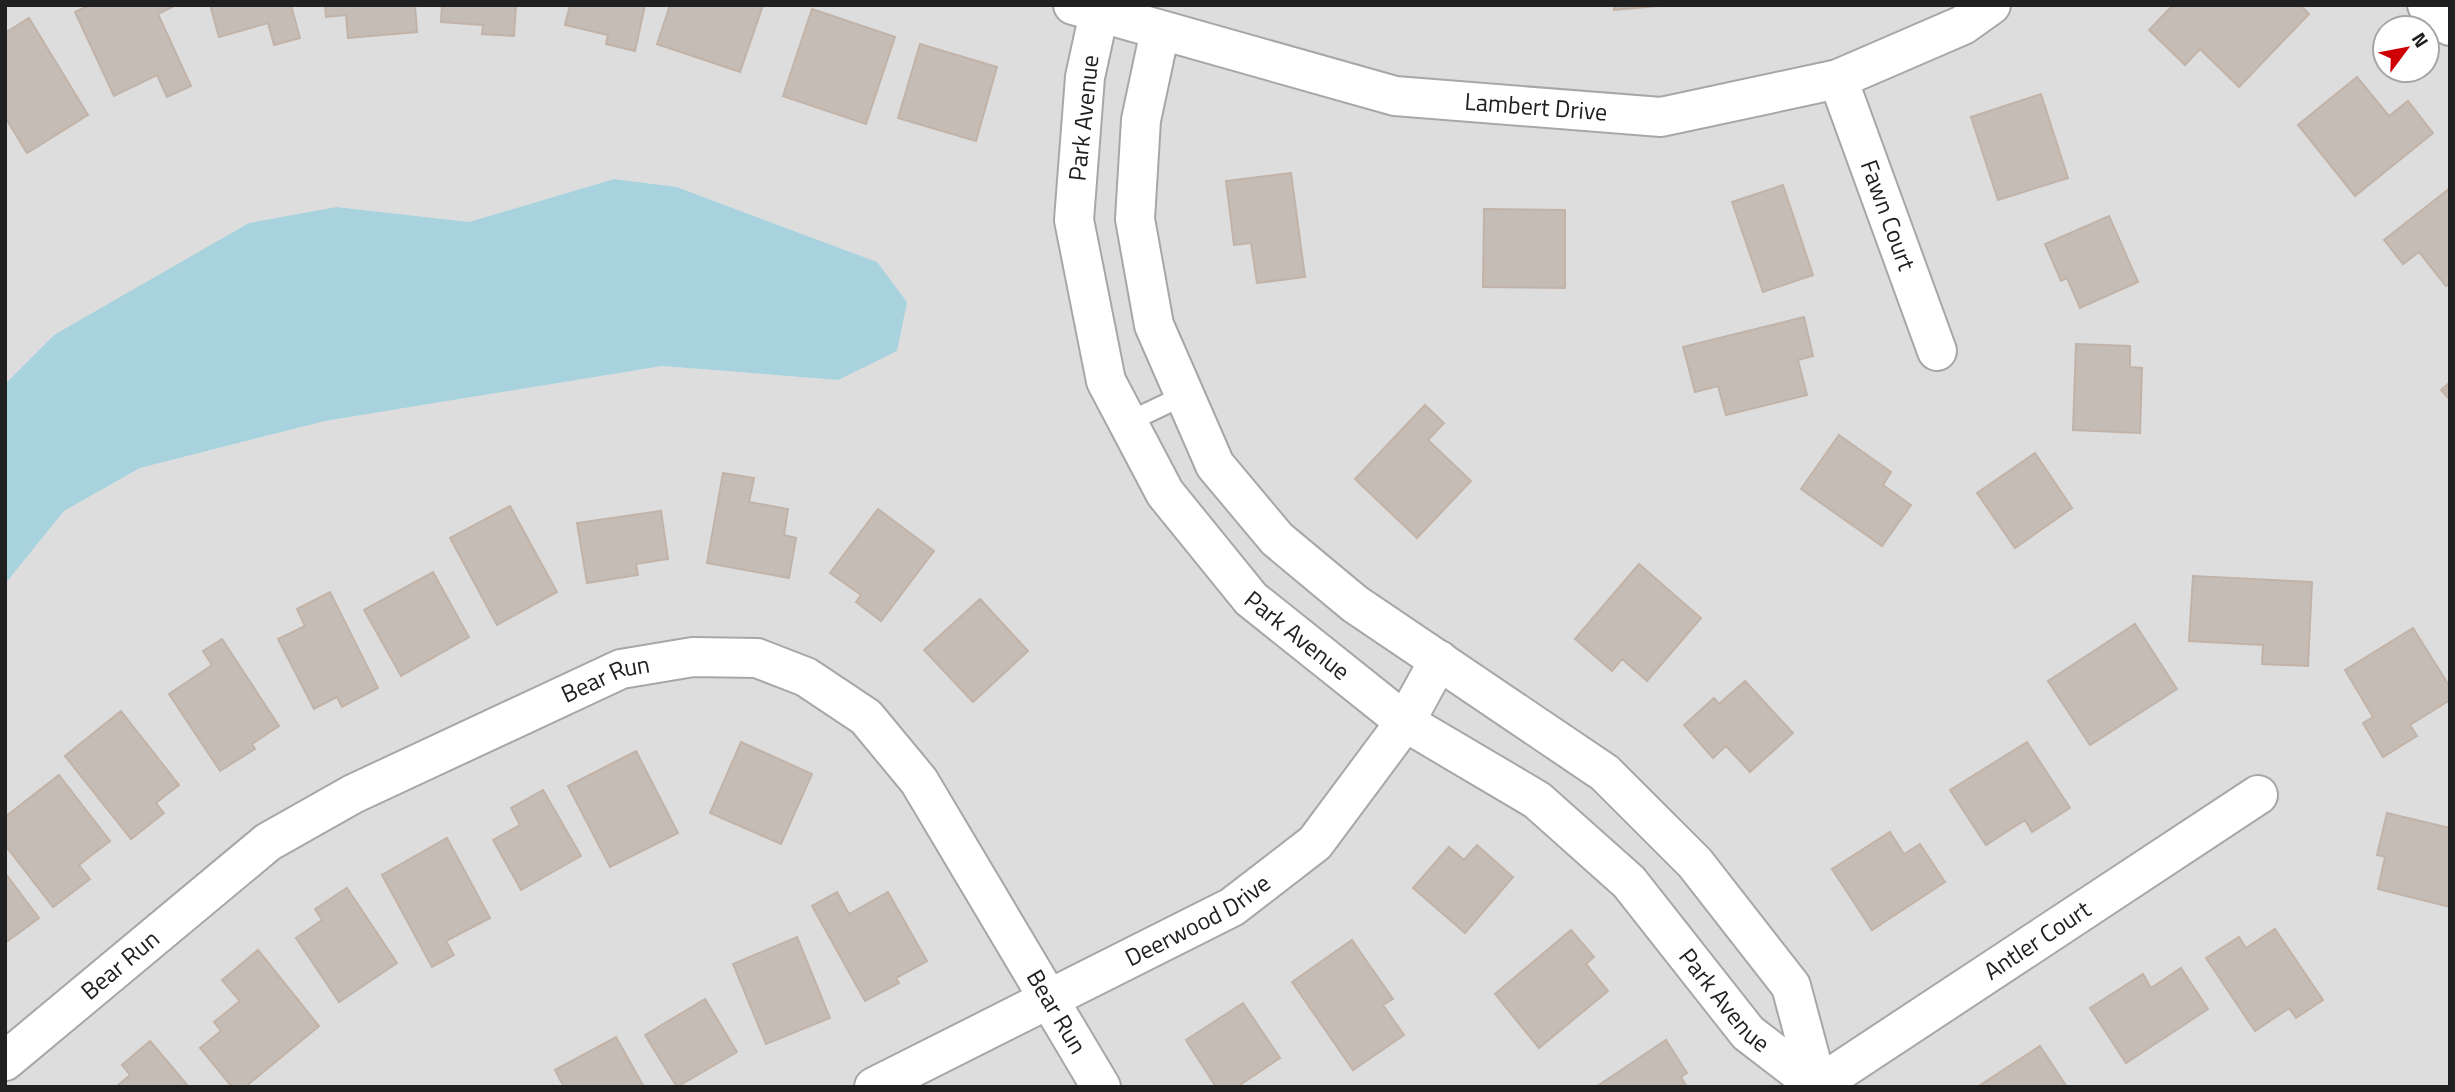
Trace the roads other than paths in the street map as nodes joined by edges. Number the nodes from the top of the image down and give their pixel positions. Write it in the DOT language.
graph roads {
  1 [pos="1991,5"];
  2 [pos="2427,5"];
  3 [pos="1118,15"];
  4 [pos="2450,26"];
  5 [pos="1838,79"];
  6 [pos="1937,351"];
  7 [pos="1185,395"];
  8 [pos="1128,422"];
  9 [pos="1439,660"];
  10 [pos="1405,722"];
  11 [pos="2258,795"];
  12 [pos="1048,999"];
  13 [pos="5,1061"];
  14 [pos="1817,1086"];
  15 [pos="874,1087"];
  16 [pos="1101,1087"];
  1 -- 5 [label="street, Lambert Drive"];
  2 -- 4 [label="street"];
  3 -- 5 [label="street, Lambert Drive"];
  3 -- 7 [label="street, Park Avenue"];
  3 -- 8 [label="street, Park Avenue"];
  5 -- 6 [label="street, Fawn Court"];
  7 -- 8 [label="lane"];
  7 -- 9 [label="street, Park Avenue"];
  8 -- 10 [label="street, Park Avenue"];
  9 -- 10 [label="street, Deerwood Drive"];
  9 -- 14 [label="street, Park Avenue"];
  10 -- 12 [label="street, Deerwood Drive"];
  10 -- 14 [label="street, Park Avenue"];
  11 -- 14 [label="street, Antler Court"];
  12 -- 13 [label="street, Bear Run"];
  12 -- 15 [label="street, Deerwood Drive"];
  12 -- 16 [label="street, Bear Run"];
}
